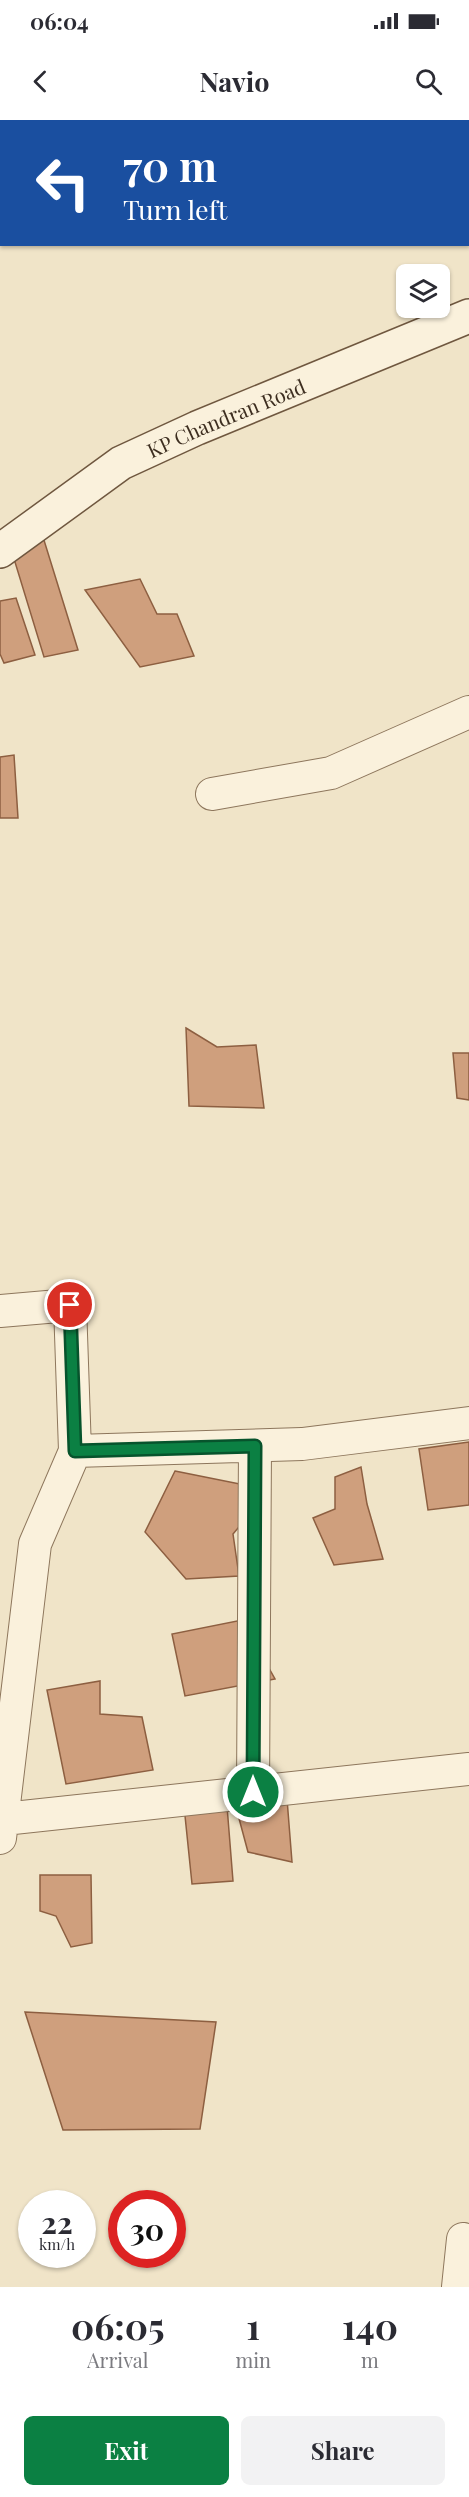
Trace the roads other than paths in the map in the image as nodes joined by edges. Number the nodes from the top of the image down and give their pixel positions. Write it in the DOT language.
graph roads {
  1 [pos="469,316"];
  2 [pos="0,551"];
  3 [pos="469,712"];
  4 [pos="212,794"];
  5 [pos="0,1311"];
  6 [pos="469,1423"];
  7 [pos="255,1446"];
  8 [pos="75,1451"];
  9 [pos="469,1769"];
  10 [pos="253,1792"];
  11 [pos="2,1828"];
  12 [pos="463,2239"];
  13 [pos="458,2287"];
  1 -- 2 [label="main road, KP Chandran Road"];
  3 -- 4 [label="street"];
  5 -- 8 [label="street"];
  6 -- 7 [label="street"];
  7 -- 8 [label="street"];
  7 -- 10 [label="street"];
  8 -- 11 [label="street"];
  9 -- 10 [label="street"];
  10 -- 11 [label="street"];
  12 -- 13 [label="street"];
}
